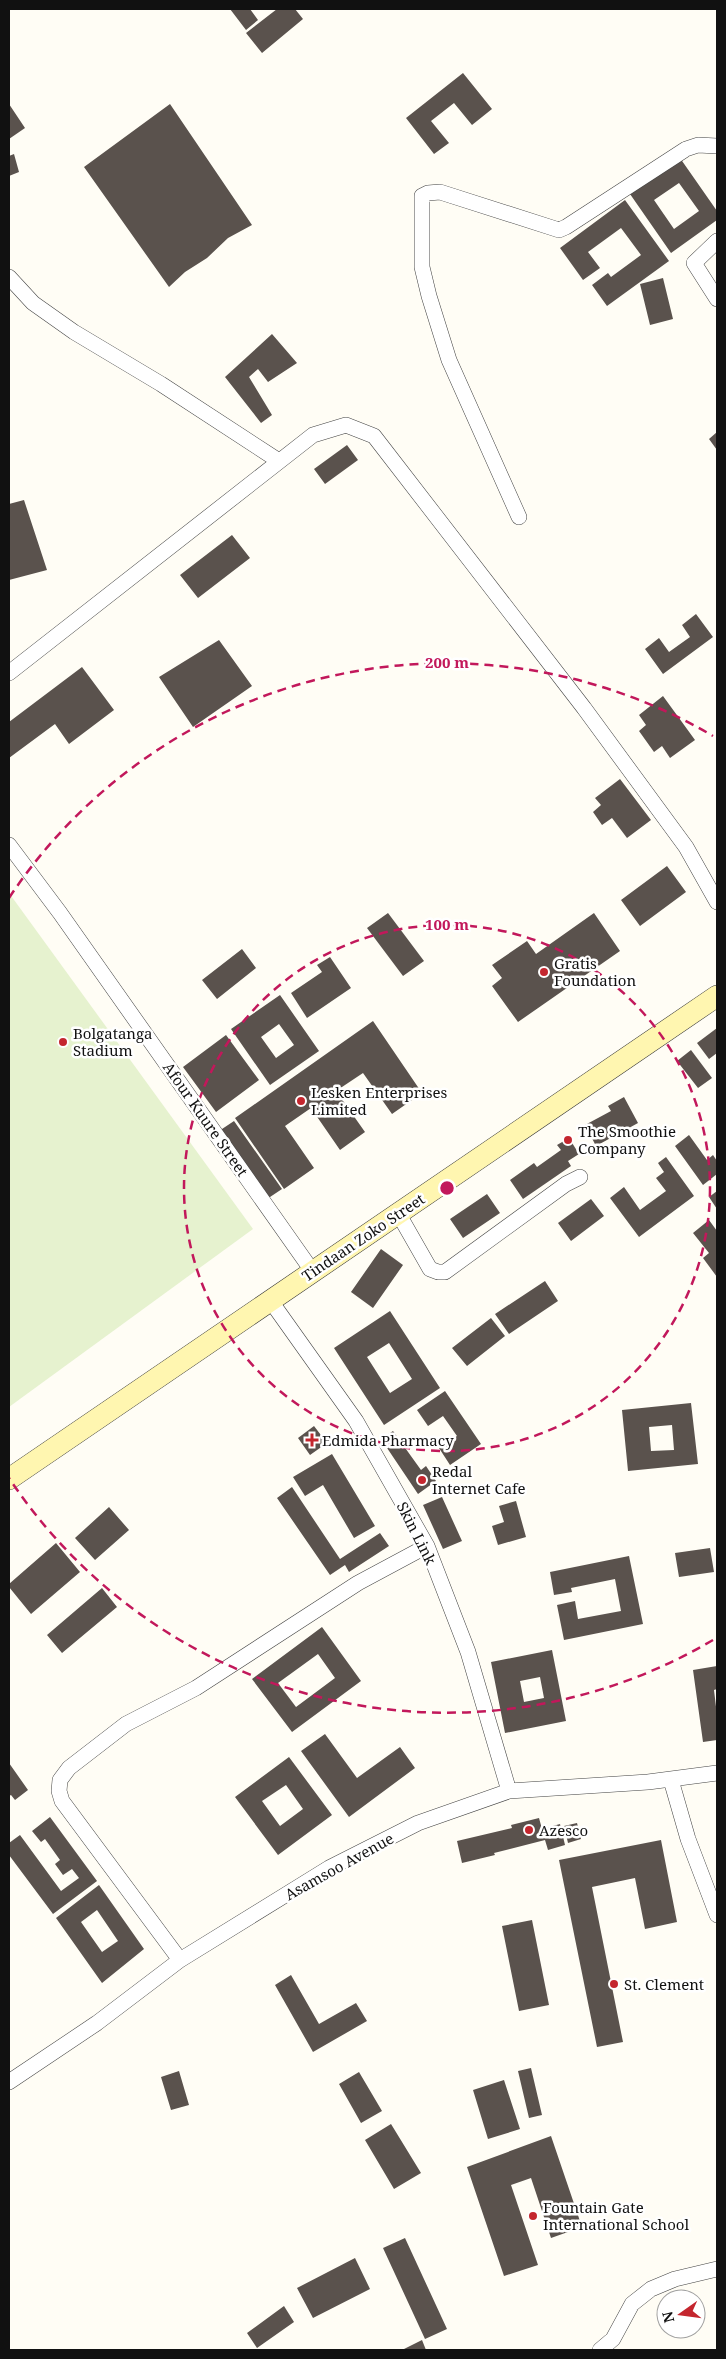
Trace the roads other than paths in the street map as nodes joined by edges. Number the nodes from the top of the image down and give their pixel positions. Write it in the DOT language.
graph roads {
  1 [pos="716,150"];
  2 [pos="717,241"];
  3 [pos="9,277"];
  4 [pos="717,299"];
  5 [pos="279,461"];
  6 [pos="519,517"];
  7 [pos="9,673"];
  8 [pos="9,845"];
  9 [pos="717,902"];
  10 [pos="717,996"];
  11 [pos="580,1177"];
  12 [pos="398,1213"];
  13 [pos="313,1272"];
  14 [pos="270,1300"];
  15 [pos="9,1479"];
  16 [pos="427,1546"];
  17 [pos="717,1773"];
  18 [pos="672,1780"];
  19 [pos="509,1791"];
  20 [pos="717,1914"];
  21 [pos="180,1960"];
  22 [pos="9,2082"];
  23 [pos="717,2270"];
  24 [pos="600,2350"];
  1 -- 6 [label="street"];
  2 -- 4 [label="street"];
  3 -- 5 [label="street"];
  5 -- 7 [label="street"];
  5 -- 9 [label="street"];
  8 -- 13 [label="street, Afour Kuure Street"];
  10 -- 12 [label="main road, Tindaan Zoko Street"];
  11 -- 12 [label="street"];
  12 -- 13 [label="main road, Tindaan Zoko Street"];
  13 -- 14 [label="main road, Tindaan Zoko Street"];
  14 -- 15 [label="main road, Tindaan Zoko Street"];
  14 -- 16 [label="street, Skin Link"];
  16 -- 19 [label="street, Skin Link"];
  16 -- 21 [label="street"];
  17 -- 18 [label="street, Asamsoo Avenue"];
  18 -- 19 [label="street, Asamsoo Avenue"];
  18 -- 20 [label="street"];
  19 -- 21 [label="street, Asamsoo Avenue"];
  21 -- 22 [label="street, Asamsoo Avenue"];
  23 -- 24 [label="street"];
}
